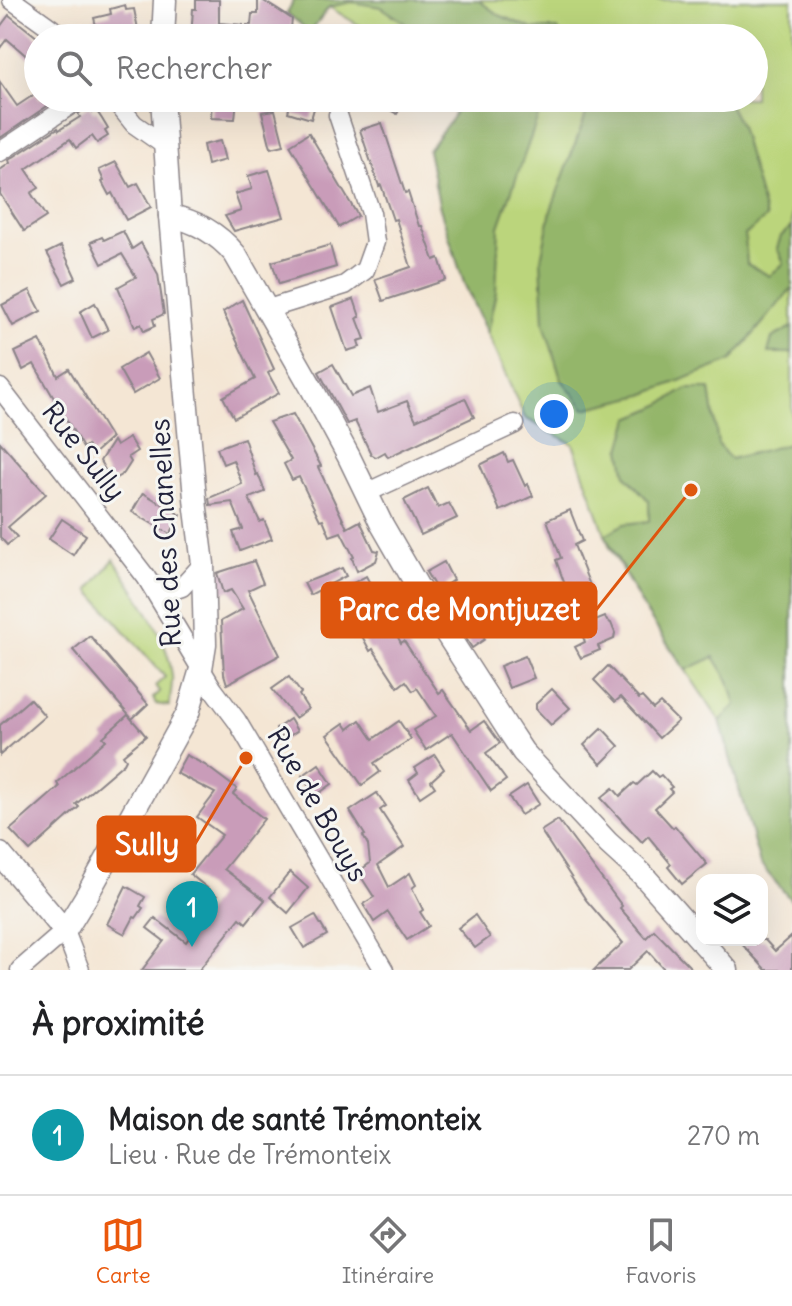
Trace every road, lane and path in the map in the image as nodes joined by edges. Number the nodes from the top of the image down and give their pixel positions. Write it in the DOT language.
graph roads {
  1 [pos="12,0"];
  2 [pos="165,0"];
  3 [pos="45,24"];
  4 [pos="164,24"];
  5 [pos="60,112"];
  6 [pos="124,112"];
  7 [pos="163,112"];
  8 [pos="338,115"];
  9 [pos="167,147"];
  10 [pos="0,152"];
  11 [pos="170,216"];
  12 [pos="268,309"];
  13 [pos="0,388"];
  14 [pos="515,424"];
  15 [pos="366,493"];
  16 [pos="203,564"];
  17 [pos="150,583"];
  18 [pos="201,669"];
  19 [pos="0,854"];
  20 [pos="65,931"];
  21 [pos="20,970"];
  22 [pos="80,970"];
  23 [pos="384,970"];
  24 [pos="727,970"];
  1 -- 3 [label="street"];
  2 -- 4 [label="street"];
  5 -- 10 [label="street"];
  6 -- 9 [label="street"];
  7 -- 9 [label="street, Rue des Chanelles"];
  8 -- 12 [label="street"];
  9 -- 11 [label="street, Rue des Chanelles"];
  11 -- 12 [label="street"];
  11 -- 16 [label="street, Rue des Chanelles"];
  12 -- 15 [label="street"];
  13 -- 17 [label="street, Rue Sully"];
  14 -- 15 [label="street"];
  15 -- 24 [label="street"];
  16 -- 17 [label="street"];
  16 -- 18 [label="street, Rue des Chanelles"];
  17 -- 18 [label="street, Rue Sully"];
  18 -- 20 [label="street, Rue des Chanelles"];
  18 -- 23 [label="street, Rue de Bouys"];
  19 -- 20 [label="street"];
  20 -- 21 [label="street"];
  20 -- 22 [label="street"];
}
